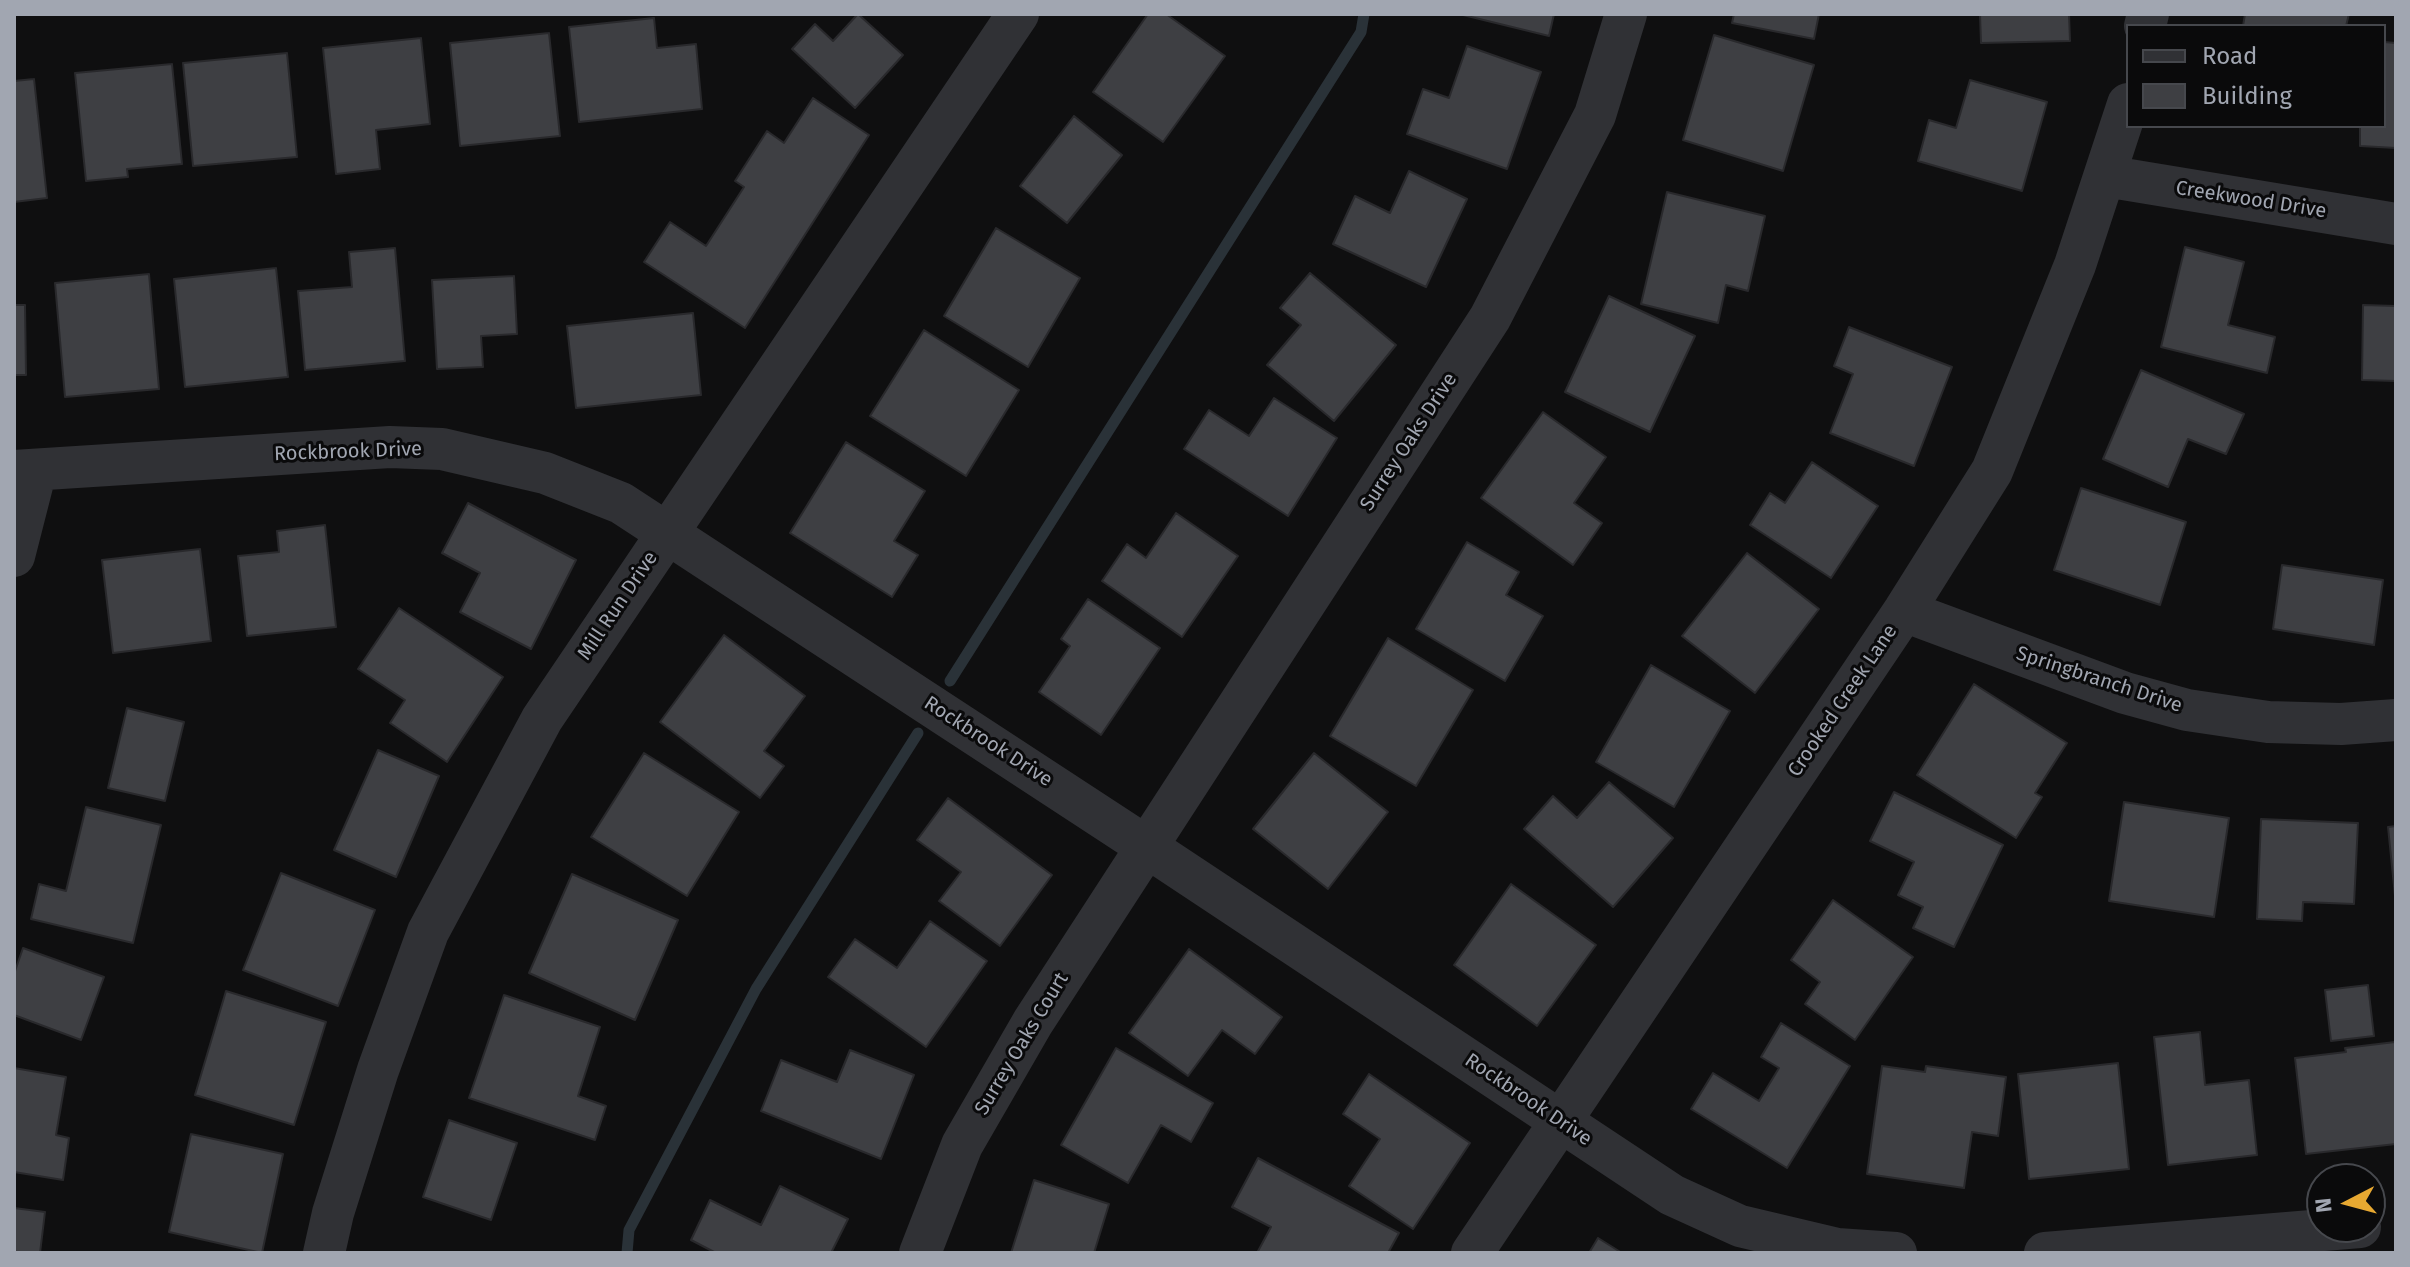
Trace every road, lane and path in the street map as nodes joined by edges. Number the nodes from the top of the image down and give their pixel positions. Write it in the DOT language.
graph roads {
  1 [pos="1018,14"];
  2 [pos="1626,14"];
  3 [pos="2126,110"];
  4 [pos="2105,176"];
  5 [pos="2396,224"];
  6 [pos="25,470"];
  7 [pos="668,533"];
  8 [pos="14,556"];
  9 [pos="1904,611"];
  10 [pos="2396,720"];
  11 [pos="1147,847"];
  12 [pos="1560,1121"];
  13 [pos="2306,1231"];
  14 [pos="324,1253"];
  15 [pos="920,1253"];
  16 [pos="1472,1253"];
  17 [pos="1896,1253"];
  18 [pos="2045,1253"];
  1 -- 7 [label="street, Mill Run Drive"];
  2 -- 11 [label="street, Surrey Oaks Drive"];
  3 -- 4 [label="street, Crooked Creek Lane"];
  4 -- 5 [label="street, Creekwood Drive"];
  4 -- 9 [label="street, Crooked Creek Lane"];
  6 -- 7 [label="street, Rockbrook Drive"];
  6 -- 8 [label="street"];
  7 -- 11 [label="street, Rockbrook Drive"];
  7 -- 14 [label="street, Mill Run Drive"];
  9 -- 10 [label="street, Springbranch Drive"];
  9 -- 12 [label="street, Crooked Creek Lane"];
  11 -- 12 [label="street, Rockbrook Drive"];
  11 -- 15 [label="street, Surrey Oaks Court"];
  12 -- 16 [label="street, Crooked Creek Lane"];
  12 -- 17 [label="street, Rockbrook Drive"];
  13 -- 18 [label="street"];
}
